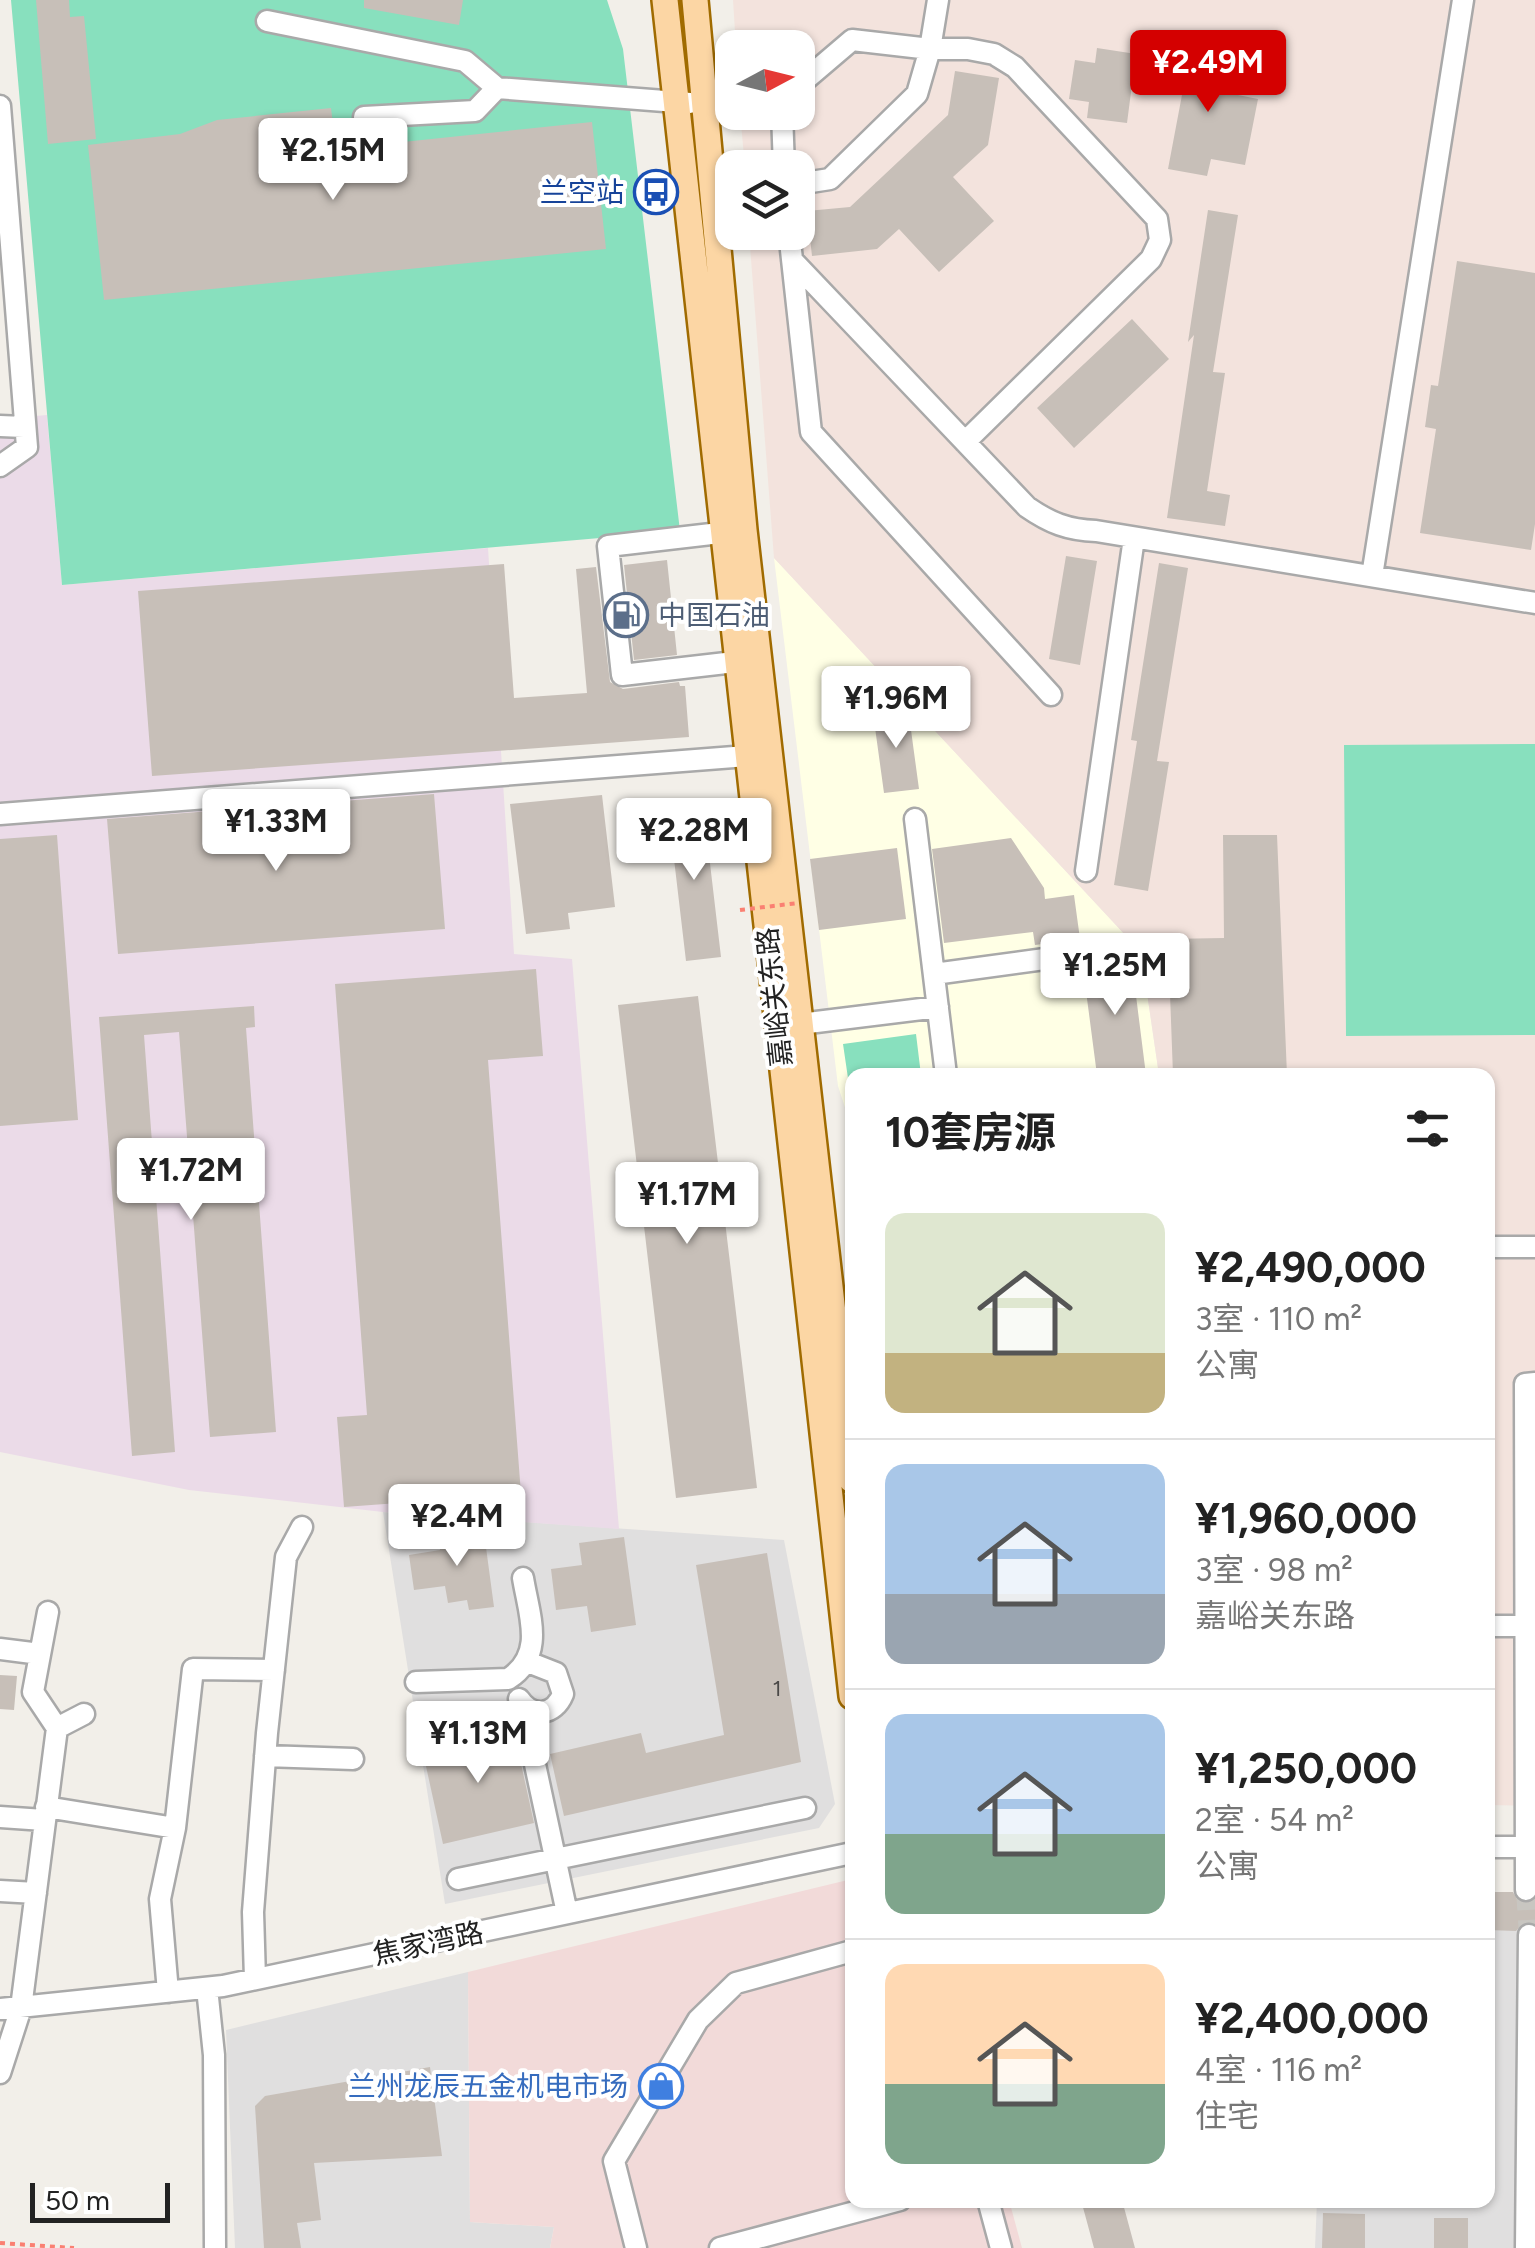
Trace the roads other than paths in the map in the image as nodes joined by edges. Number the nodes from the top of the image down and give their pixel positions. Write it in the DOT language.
graph roads {
  1 [pos="666,0"];
  2 [pos="695,0"];
  3 [pos="938,0"];
  4 [pos="1463,0"];
  5 [pos="266,21"];
  6 [pos="930,49"];
  7 [pos="815,72"];
  8 [pos="497,88"];
  9 [pos="689,103"];
  10 [pos="0,106"];
  11 [pos="364,117"];
  12 [pos="815,181"];
  13 [pos="791,250"];
  14 [pos="792,260"];
  15 [pos="0,426"];
  16 [pos="26,437"];
  17 [pos="965,442"];
  18 [pos="0,466"];
  19 [pos="734,531"];
  20 [pos="1134,538"];
  21 [pos="1372,576"];
  22 [pos="1535,602"];
  23 [pos="748,660"];
  24 [pos="1052,694"];
  25 [pos="746,756"];
  26 [pos="0,814"];
  27 [pos="914,819"];
  28 [pos="1086,872"];
  29 [pos="1096,952"];
  30 [pos="934,974"];
  31 [pos="938,1007"];
  32 [pos="800,1024"];
  33 [pos="945,1068"];
  34 [pos="1495,1246"];
  35 [pos="1535,1247"];
  36 [pos="1535,1384"];
  37 [pos="845,1419"];
  38 [pos="302,1527"];
  39 [pos="523,1578"];
  40 [pos="48,1612"];
  41 [pos="1495,1626"];
  42 [pos="1524,1626"];
  43 [pos="845,1634"];
  44 [pos="0,1649"];
  45 [pos="40,1654"];
  46 [pos="528,1662"];
  47 [pos="274,1670"];
  48 [pos="508,1679"];
  49 [pos="416,1682"];
  50 [pos="522,1704"];
  51 [pos="84,1714"];
  52 [pos="57,1728"];
  53 [pos="265,1756"];
  54 [pos="353,1759"];
  55 [pos="804,1808"];
  56 [pos="45,1813"];
  57 [pos="0,1817"];
  58 [pos="175,1828"];
  59 [pos="1495,1847"];
  60 [pos="1529,1847"];
  61 [pos="845,1854"];
  62 [pos="553,1860"];
  63 [pos="458,1879"];
  64 [pos="1526,1890"];
  65 [pos="0,1891"];
  66 [pos="36,1893"];
  67 [pos="567,1913"];
  68 [pos="1529,1934"];
  69 [pos="845,1954"];
  70 [pos="256,1979"];
  71 [pos="207,1988"];
  72 [pos="168,1992"];
  73 [pos="10,2009"];
  74 [pos="0,2072"];
  75 [pos="870,2208"];
  76 [pos="990,2208"];
  77 [pos="214,2248"];
  78 [pos="636,2248"];
  79 [pos="720,2248"];
  80 [pos="1001,2248"];
  81 [pos="1526,2248"];
  1 -- 9 [label="main road, 嘉峪关东路"];
  2 -- 9 [label="main road, 嘉峪关东路"];
  3 -- 6 [label="street"];
  4 -- 21 [label="street"];
  5 -- 8 [label="street"];
  6 -- 7 [label="street"];
  6 -- 12 [label="street"];
  6 -- 17 [label="street"];
  8 -- 9 [label="street"];
  8 -- 11 [label="street"];
  9 -- 19 [label="main road, 嘉峪关东路"];
  10 -- 16 [label="street"];
  13 -- 14 [label="street"];
  14 -- 17 [label="street"];
  14 -- 24 [label="street"];
  15 -- 16 [label="street"];
  16 -- 18 [label="street"];
  17 -- 20 [label="street"];
  19 -- 23 [label="main road, 嘉峪关东路"];
  19 -- 23 [label="street"];
  20 -- 21 [label="street"];
  20 -- 28 [label="street"];
  21 -- 22 [label="street"];
  23 -- 25 [label="main road, 嘉峪关东路"];
  23 -- 32 [label="main road, 嘉峪关东路"];
  25 -- 26 [label="street"];
  25 -- 43 [label="main road, 嘉峪关东路"];
  27 -- 30 [label="street"];
  29 -- 30 [label="street"];
  30 -- 31 [label="street"];
  31 -- 32 [label="street"];
  31 -- 33 [label="street"];
  32 -- 37 [label="main road, 嘉峪关东路"];
  34 -- 35 [label="street"];
  36 -- 42 [label="street"];
  38 -- 47 [label="street"];
  39 -- 46 [label="street"];
  40 -- 45 [label="street"];
  41 -- 42 [label="street"];
  42 -- 60 [label="street"];
  44 -- 45 [label="street"];
  45 -- 52 [label="street"];
  46 -- 48 [label="street"];
  46 -- 50 [label="street"];
  47 -- 53 [label="street"];
  47 -- 58 [label="street"];
  48 -- 49 [label="street"];
  48 -- 50 [label="street"];
  50 -- 62 [label="street"];
  51 -- 52 [label="street"];
  52 -- 56 [label="street"];
  53 -- 54 [label="street"];
  53 -- 70 [label="street"];
  55 -- 62 [label="street"];
  56 -- 57 [label="street"];
  56 -- 58 [label="street"];
  56 -- 66 [label="street"];
  58 -- 72 [label="street"];
  59 -- 60 [label="street"];
  60 -- 64 [label="street"];
  61 -- 67 [label="street, 焦家湾路"];
  62 -- 63 [label="street"];
  62 -- 67 [label="street"];
  65 -- 66 [label="street"];
  66 -- 73 [label="street"];
  67 -- 70 [label="street, 焦家湾路"];
  68 -- 81 [label="street"];
  69 -- 78 [label="street"];
  70 -- 71 [label="street, 焦家湾路"];
  71 -- 72 [label="street, 焦家湾路"];
  71 -- 77 [label="street"];
  72 -- 73 [label="street, 焦家湾路"];
  73 -- 74 [label="street"];
  75 -- 79 [label="street"];
  76 -- 80 [label="street"];
}
